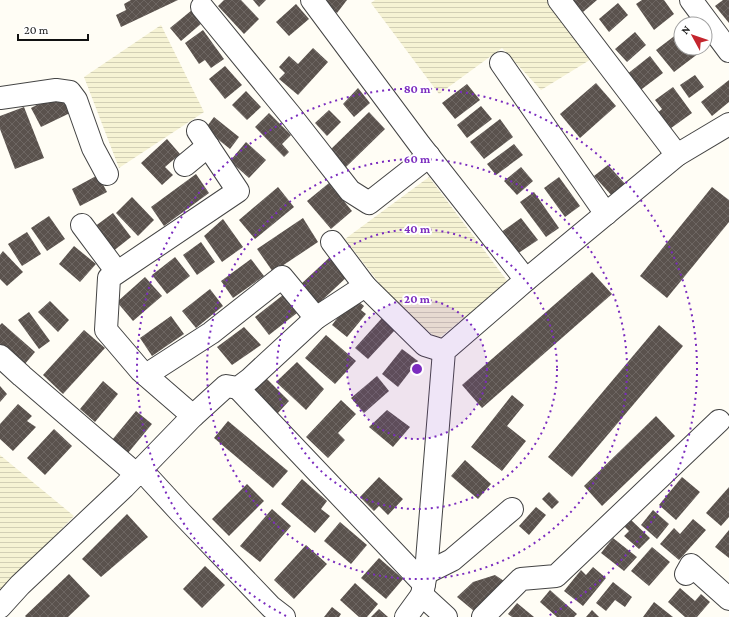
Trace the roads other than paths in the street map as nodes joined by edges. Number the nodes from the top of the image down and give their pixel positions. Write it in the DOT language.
graph roads {
  1 [pos="312,0"];
  2 [pos="559,0"];
  3 [pos="691,0"];
  4 [pos="202,7"];
  5 [pos="729,51"];
  6 [pos="501,63"];
  7 [pos="0,98"];
  8 [pos="729,124"];
  9 [pos="677,155"];
  10 [pos="429,156"];
  11 [pos="186,165"];
  12 [pos="107,174"];
  13 [pos="606,214"];
  14 [pos="82,225"];
  15 [pos="332,242"];
  16 [pos="117,272"];
  17 [pos="526,280"];
  18 [pos="365,286"];
  19 [pos="316,318"];
  20 [pos="444,351"];
  21 [pos="0,356"];
  22 [pos="146,375"];
  23 [pos="238,388"];
  24 [pos="193,416"];
  25 [pos="719,421"];
  26 [pos="136,474"];
  27 [pos="512,509"];
  28 [pos="686,574"];
  29 [pos="424,584"];
  30 [pos="729,599"];
  31 [pos="0,607"];
  32 [pos="284,617"];
  33 [pos="406,617"];
  34 [pos="446,617"];
  35 [pos="483,617"];
  1 -- 10 [label="street"];
  2 -- 9 [label="street"];
  3 -- 5 [label="street"];
  4 -- 10 [label="street"];
  6 -- 13 [label="street"];
  7 -- 12 [label="street"];
  8 -- 9 [label="street"];
  9 -- 13 [label="street"];
  10 -- 17 [label="street"];
  11 -- 16 [label="street"];
  13 -- 17 [label="street"];
  14 -- 16 [label="street"];
  15 -- 18 [label="street"];
  16 -- 22 [label="street"];
  17 -- 20 [label="street"];
  18 -- 19 [label="street"];
  18 -- 20 [label="street"];
  19 -- 22 [label="street"];
  19 -- 23 [label="street"];
  20 -- 29 [label="street"];
  21 -- 26 [label="street"];
  22 -- 24 [label="street"];
  23 -- 24 [label="street"];
  23 -- 29 [label="street"];
  24 -- 26 [label="street"];
  25 -- 35 [label="street"];
  26 -- 31 [label="street"];
  26 -- 32 [label="street"];
  27 -- 29 [label="street"];
  28 -- 30 [label="street"];
  29 -- 33 [label="street"];
  29 -- 34 [label="street"];
}
